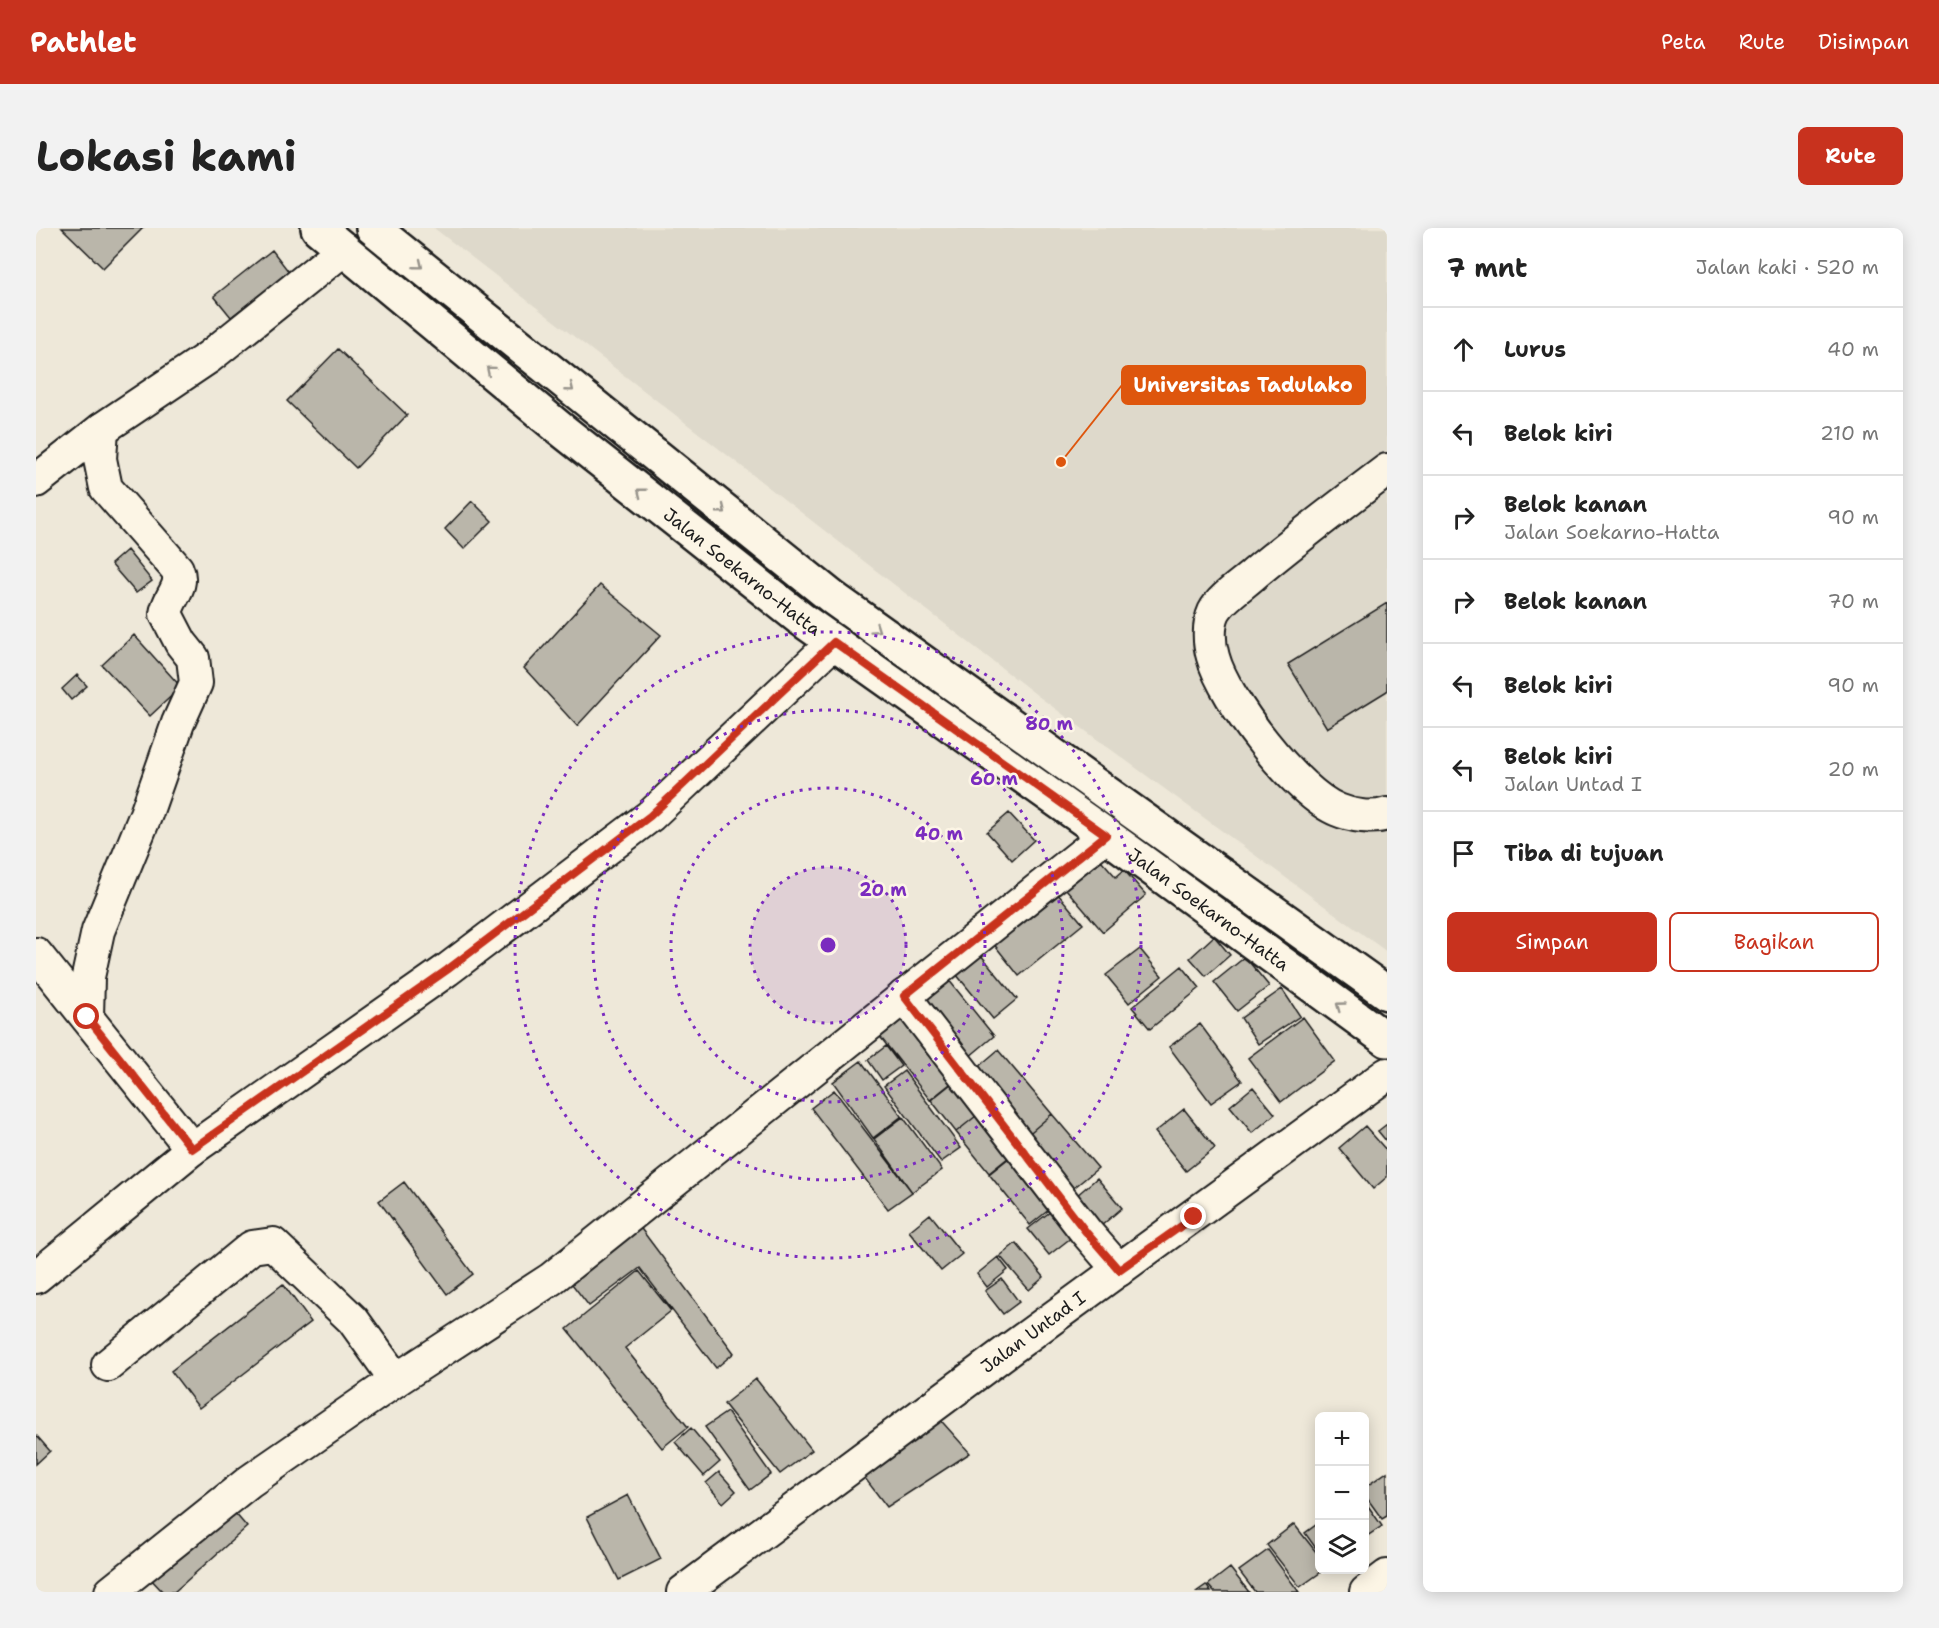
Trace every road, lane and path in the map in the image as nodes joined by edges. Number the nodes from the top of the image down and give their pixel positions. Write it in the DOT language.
graph roads {
  1 [pos="318,228"];
  2 [pos="373,228"];
  3 [pos="344,249"];
  4 [pos="102,429"];
  5 [pos="1387,470"];
  6 [pos="36,481"];
  7 [pos="834,642"];
  8 [pos="1387,814"];
  9 [pos="1106,835"];
  10 [pos="36,954"];
  11 [pos="1387,993"];
  12 [pos="904,996"];
  13 [pos="87,1017"];
  14 [pos="1387,1040"];
  15 [pos="1387,1074"];
  16 [pos="192,1149"];
  17 [pos="1119,1270"];
  18 [pos="36,1277"];
  19 [pos="108,1365"];
  20 [pos="396,1380"];
  21 [pos="1387,1576"];
  22 [pos="111,1592"];
  23 [pos="683,1592"];
  24 [pos="1366,1592"];
  1 -- 3 [label="main road, Jalan Soekarno-Hatta"];
  2 -- 11 [label="main road, Jalan Soekarno-Hatta, one-way"];
  3 -- 4 [label="street"];
  7 -- 3 [label="main road, Jalan Soekarno-Hatta, one-way"];
  4 -- 6 [label="street"];
  4 -- 13 [label="street"];
  5 -- 8 [label="street"];
  7 -- 9 [label="main road, Jalan Soekarno-Hatta"];
  7 -- 16 [label="street"];
  9 -- 12 [label="street"];
  14 -- 9 [label="main road, Jalan Soekarno-Hatta, one-way"];
  10 -- 13 [label="street"];
  12 -- 17 [label="street"];
  12 -- 20 [label="street"];
  13 -- 16 [label="street"];
  15 -- 17 [label="street, Jalan Untad I"];
  16 -- 18 [label="street"];
  17 -- 23 [label="street, Jalan Untad I"];
  19 -- 20 [label="street"];
  20 -- 22 [label="street"];
  21 -- 24 [label="street"];
}
